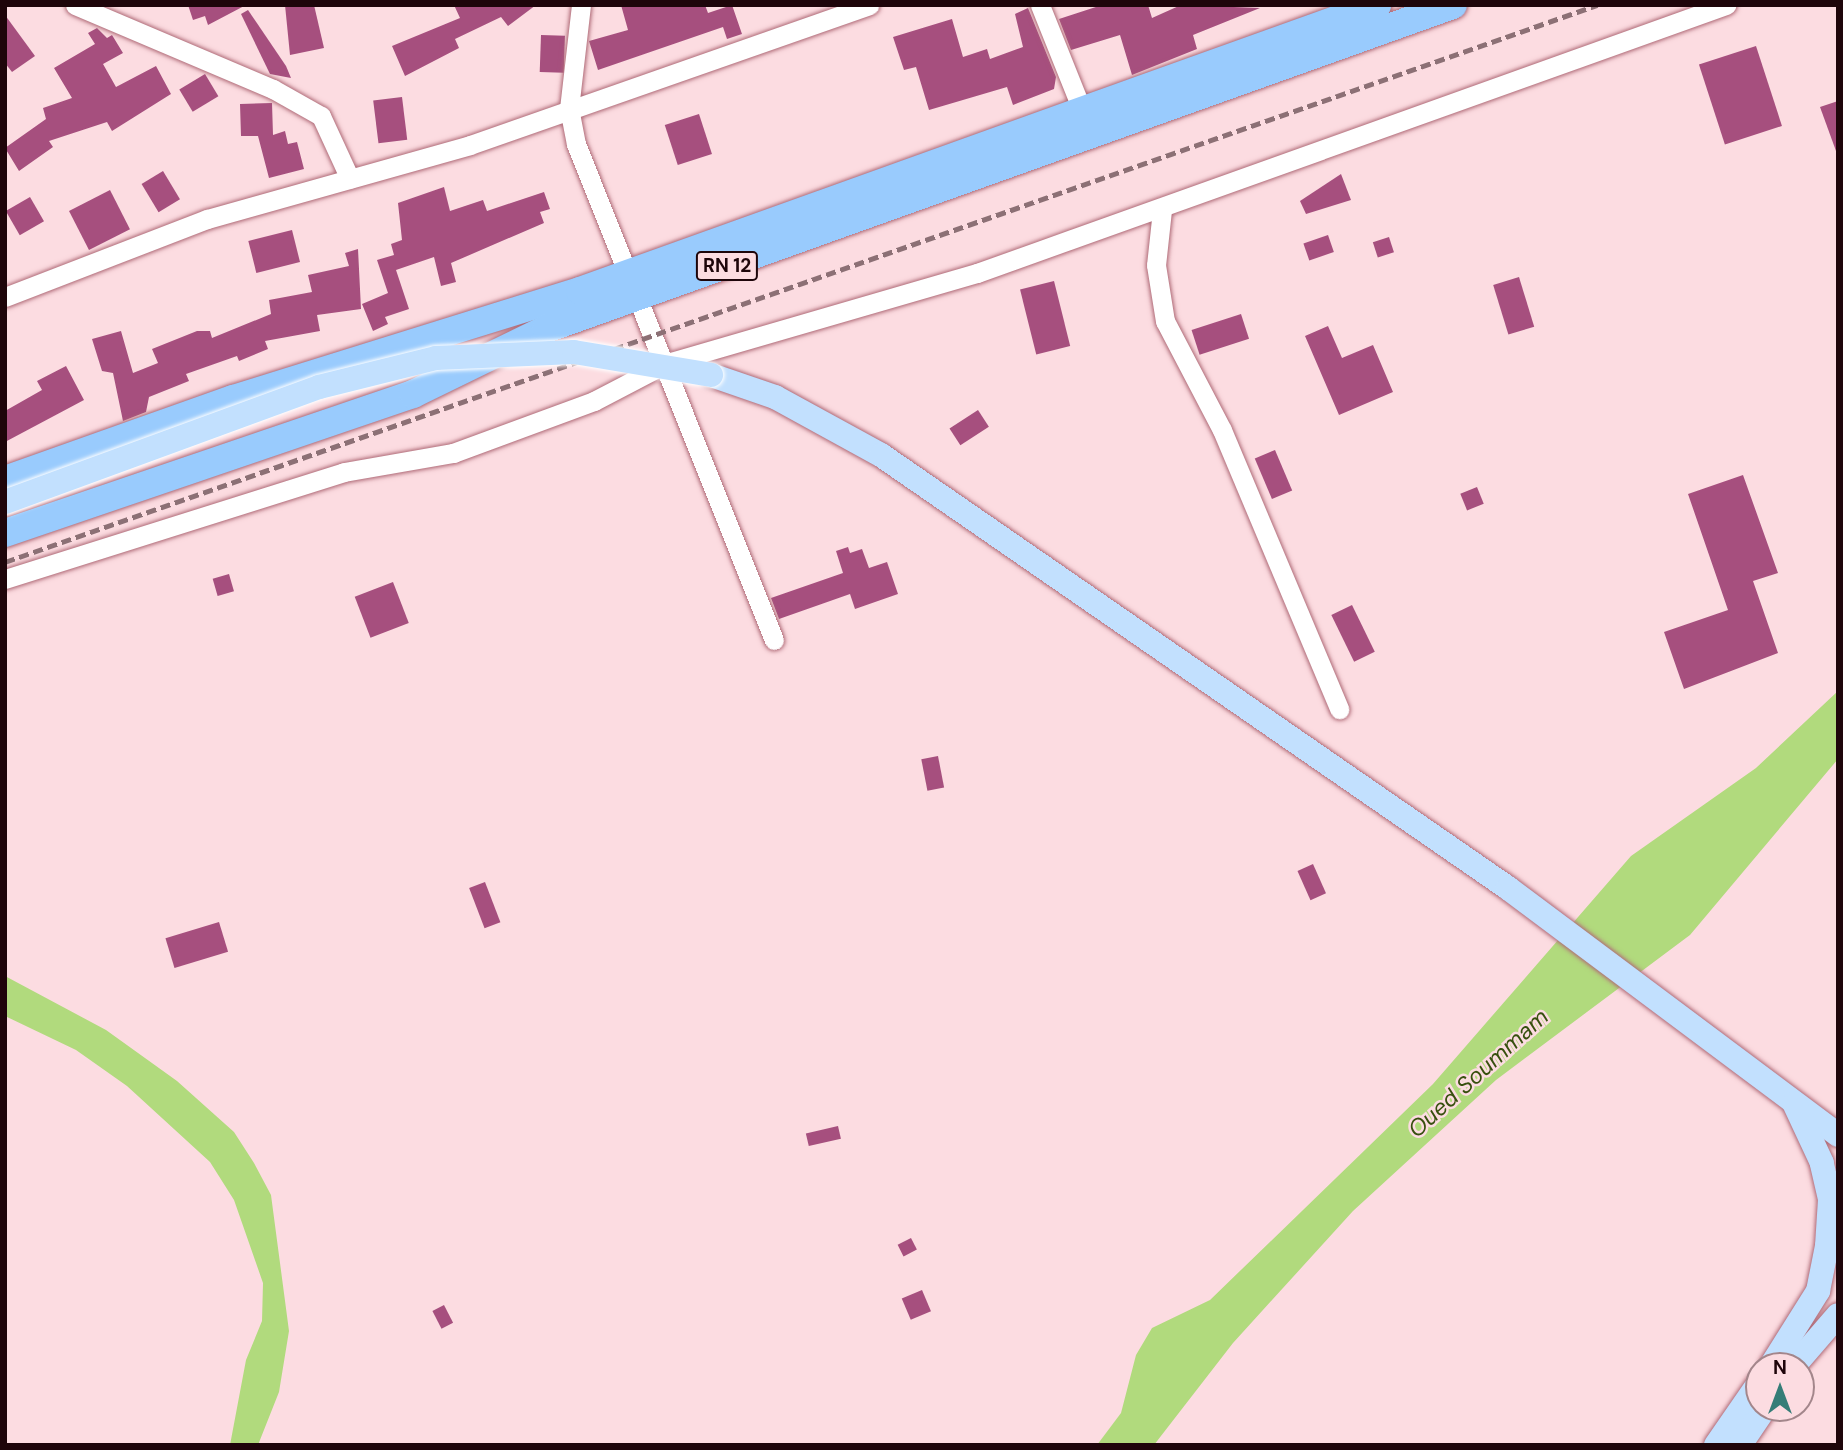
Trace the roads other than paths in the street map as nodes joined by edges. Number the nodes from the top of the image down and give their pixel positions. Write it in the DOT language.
graph roads {
  1 [pos="75,5"];
  2 [pos="581,5"];
  3 [pos="869,5"];
  4 [pos="1040,5"];
  5 [pos="1377,5"];
  6 [pos="1453,5"];
  7 [pos="1726,5"];
  8 [pos="569,108"];
  9 [pos="1082,110"];
  10 [pos="350,178"];
  11 [pos="1161,210"];
  12 [pos="624,275"];
  13 [pos="5,297"];
  14 [pos="638,300"];
  15 [pos="667,363"];
  16 [pos="5,480"];
  17 [pos="5,502"];
  18 [pos="5,533"];
  19 [pos="5,579"];
  20 [pos="774,640"];
  21 [pos="1339,709"];
  22 [pos="1792,1100"];
  23 [pos="1838,1135"];
  24 [pos="1838,1315"];
  25 [pos="1780,1352"];
  26 [pos="1806,1352"];
  27 [pos="1745,1403"];
  28 [pos="1756,1422"];
  29 [pos="1716,1445"];
  30 [pos="1740,1445"];
  1 -- 10 [label="street"];
  2 -- 8 [label="street"];
  3 -- 8 [label="street"];
  4 -- 9 [label="street"];
  5 -- 9 [label="highway, RN 12"];
  6 -- 14 [label="highway, RN 12"];
  7 -- 11 [label="street"];
  8 -- 10 [label="street"];
  8 -- 12 [label="street"];
  9 -- 12 [label="highway, RN 12"];
  10 -- 13 [label="street"];
  11 -- 15 [label="street"];
  11 -- 21 [label="street"];
  12 -- 14 [label="street"];
  12 -- 16 [label="highway, RN 12"];
  14 -- 15 [label="street"];
  14 -- 18 [label="highway, RN 12"];
  15 -- 19 [label="street"];
  15 -- 20 [label="street"];
  17 -- 22 [label="main road, bridge"];
  22 -- 23 [label="main road"];
  22 -- 25 [label="main road"];
  24 -- 26 [label="main road"];
  27 -- 29 [label="main road"];
  28 -- 30 [label="main road"];
}
